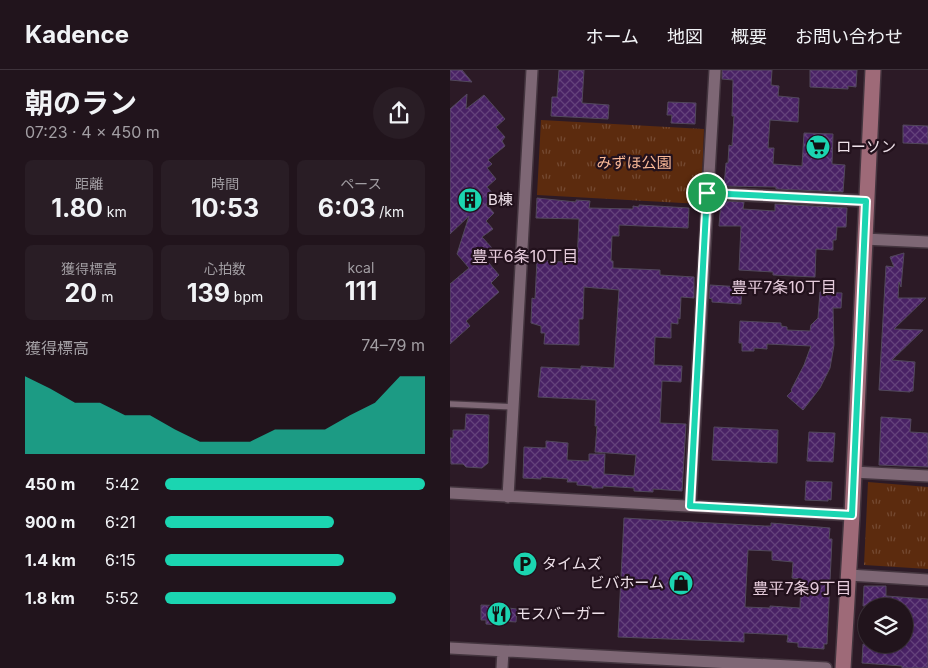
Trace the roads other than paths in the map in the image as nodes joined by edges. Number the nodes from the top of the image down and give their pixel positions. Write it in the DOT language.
graph roads {
  1 [pos="532,70"];
  2 [pos="715,70"];
  3 [pos="873,70"];
  4 [pos="707,193"];
  5 [pos="866,201"];
  6 [pos="864,239"];
  7 [pos="928,242"];
  8 [pos="450,404"];
  9 [pos="513,407"];
  10 [pos="854,472"];
  11 [pos="928,476"];
  12 [pos="450,494"];
  13 [pos="508,496"];
  14 [pos="690,506"];
  15 [pos="852,515"];
  16 [pos="848,575"];
  17 [pos="928,580"];
  18 [pos="450,648"];
  19 [pos="503,651"];
  20 [pos="502,668"];
  21 [pos="826,668"];
  22 [pos="843,668"];
  1 -- 9 [label="street"];
  2 -- 4 [label="street"];
  3 -- 5 [label="street"];
  4 -- 5 [label="street"];
  4 -- 14 [label="street"];
  5 -- 6 [label="street"];
  6 -- 7 [label="street"];
  6 -- 10 [label="street"];
  8 -- 9 [label="lane"];
  9 -- 13 [label="street"];
  10 -- 11 [label="street"];
  10 -- 15 [label="street"];
  12 -- 13 [label="street"];
  13 -- 14 [label="street"];
  14 -- 15 [label="street"];
  15 -- 16 [label="street"];
  16 -- 17 [label="street"];
  16 -- 22 [label="street"];
  18 -- 19 [label="street"];
  19 -- 20 [label="street"];
  19 -- 21 [label="street"];
}
